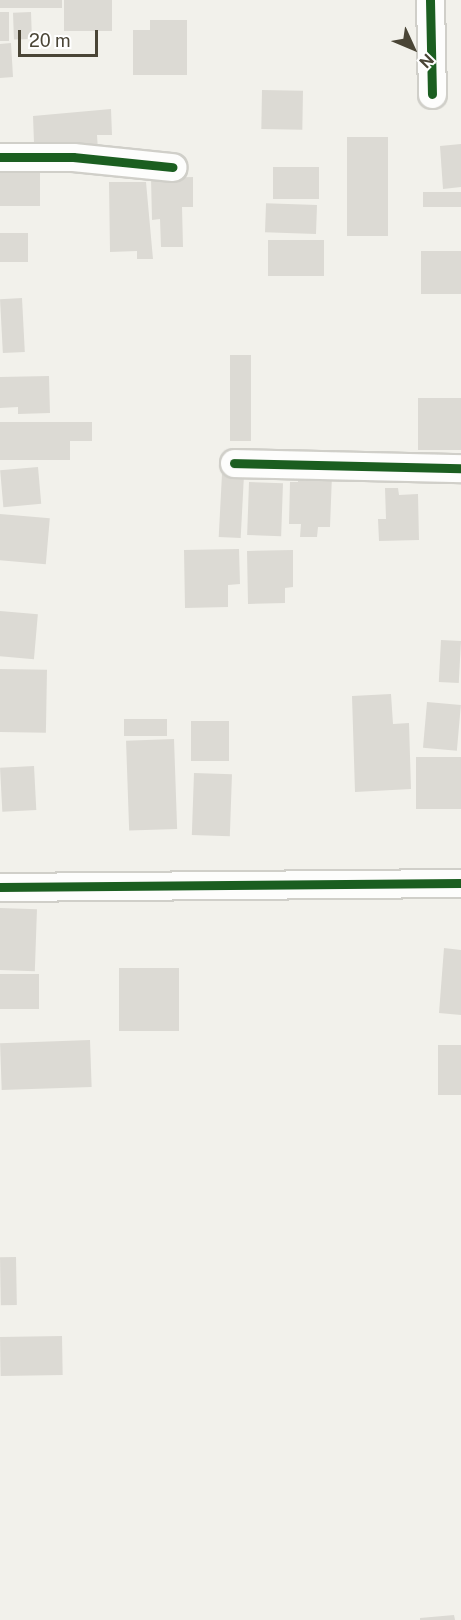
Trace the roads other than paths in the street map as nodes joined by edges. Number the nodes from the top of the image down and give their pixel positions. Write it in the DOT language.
graph roads {
  1 [pos="430,0"];
  2 [pos="432,94"];
  3 [pos="0,157"];
  4 [pos="171,167"];
  5 [pos="234,463"];
  6 [pos="461,468"];
  7 [pos="461,883"];
  8 [pos="0,887"];
  1 -- 2 [label="street"];
  3 -- 4 [label="street"];
  5 -- 6 [label="street"];
  7 -- 8 [label="street"];
}
